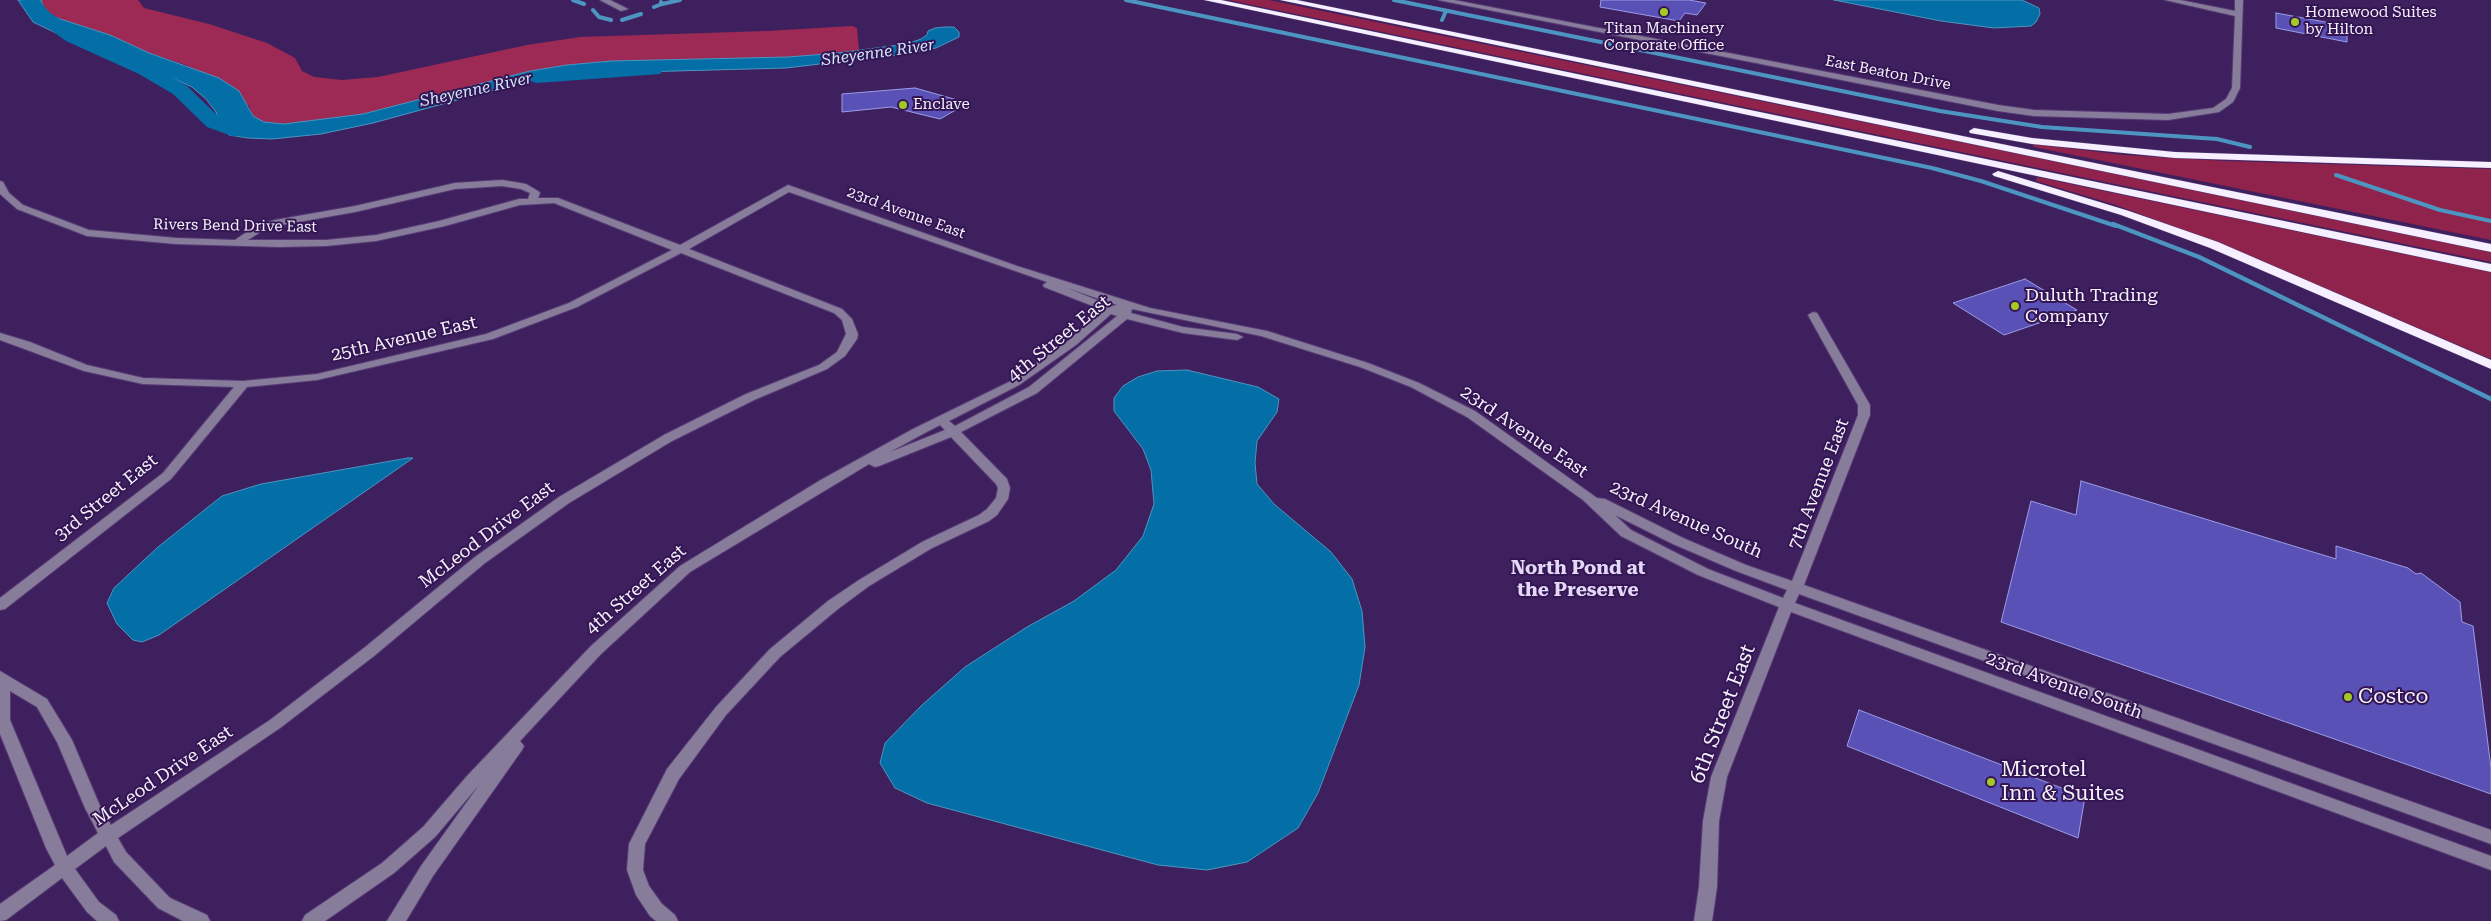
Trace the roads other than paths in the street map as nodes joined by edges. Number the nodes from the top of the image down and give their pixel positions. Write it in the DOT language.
graph roads {
  1 [pos="604,0"];
  2 [pos="1208,0"];
  3 [pos="1284,0"];
  4 [pos="1442,0"];
  5 [pos="2169,0"];
  6 [pos="2239,0"];
  7 [pos="624,8"];
  8 [pos="2238,14"];
  9 [pos="1724,90"];
  10 [pos="1754,113"];
  11 [pos="2491,165"];
  12 [pos="0,184"];
  13 [pos="788,188"];
  14 [pos="532,200"];
  15 [pos="237,243"];
  16 [pos="681,248"];
  17 [pos="2491,248"];
  18 [pos="1013,268"];
  19 [pos="2491,268"];
  20 [pos="1109,310"];
  21 [pos="1126,310"];
  22 [pos="1813,315"];
  23 [pos="0,336"];
  24 [pos="2491,365"];
  25 [pos="243,384"];
  26 [pos="942,420"];
  27 [pos="954,431"];
  28 [pos="824,484"];
  29 [pos="1588,497"];
  30 [pos="1797,587"];
  31 [pos="0,605"];
  32 [pos="1787,605"];
  33 [pos="2,679"];
  34 [pos="539,713"];
  35 [pos="107,836"];
  36 [pos="2491,837"];
  37 [pos="2491,863"];
  38 [pos="65,866"];
  39 [pos="0,914"];
  40 [pos="110,921"];
  41 [pos="201,921"];
  42 [pos="311,921"];
  43 [pos="396,921"];
  44 [pos="669,921"];
  45 [pos="1703,921"];
  1 -- 7 [label="street"];
  2 -- 10 [label="highway"];
  3 -- 9 [label="highway"];
  4 -- 8 [label="street, East Beaton Drive"];
  5 -- 8 [label="street"];
  6 -- 8 [label="street, East Beaton Drive"];
  9 -- 11 [label="highway"];
  9 -- 17 [label="highway"];
  10 -- 19 [label="highway"];
  10 -- 24 [label="highway"];
  12 -- 15 [label="street, Rivers Bend Drive East"];
  13 -- 16 [label="street, 25th Avenue East"];
  13 -- 18 [label="street, 23rd Avenue East"];
  14 -- 15 [label="street, Rivers Bend Drive East"];
  14 -- 15 [label="street"];
  14 -- 16 [label="street, Rivers Bend Drive East"];
  16 -- 25 [label="street, 25th Avenue East"];
  16 -- 35 [label="street, McLeod Drive East"];
  18 -- 20 [label="street, 23rd Avenue East"];
  18 -- 21 [label="street, 23rd Avenue East"];
  20 -- 21 [label="street, 23rd Avenue East"];
  20 -- 26 [label="street, 4th Street East"];
  21 -- 27 [label="street, 4th Street East"];
  21 -- 29 [label="street, 23rd Avenue East"];
  22 -- 30 [label="street, 7th Avenue East"];
  23 -- 25 [label="street, 25th Avenue East"];
  25 -- 31 [label="street, 3rd Street East"];
  26 -- 27 [label="street"];
  26 -- 28 [label="street, 4th Street East"];
  27 -- 28 [label="street, 4th Street East"];
  27 -- 44 [label="street"];
  28 -- 34 [label="street, 4th Street East"];
  29 -- 30 [label="street, 23rd Avenue South"];
  29 -- 32 [label="street, 23rd Avenue South"];
  30 -- 32 [label="street, 6th Street East"];
  30 -- 36 [label="street, 23rd Avenue South"];
  32 -- 37 [label="street, 23rd Avenue South"];
  32 -- 45 [label="street, 6th Street East"];
  33 -- 35 [label="street"];
  33 -- 38 [label="street"];
  34 -- 42 [label="street, 4th Street East"];
  34 -- 43 [label="street, 4th Street East"];
  35 -- 38 [label="street, McLeod Drive East"];
  35 -- 41 [label="street"];
  38 -- 39 [label="street, McLeod Drive East"];
  38 -- 40 [label="street"];
}
